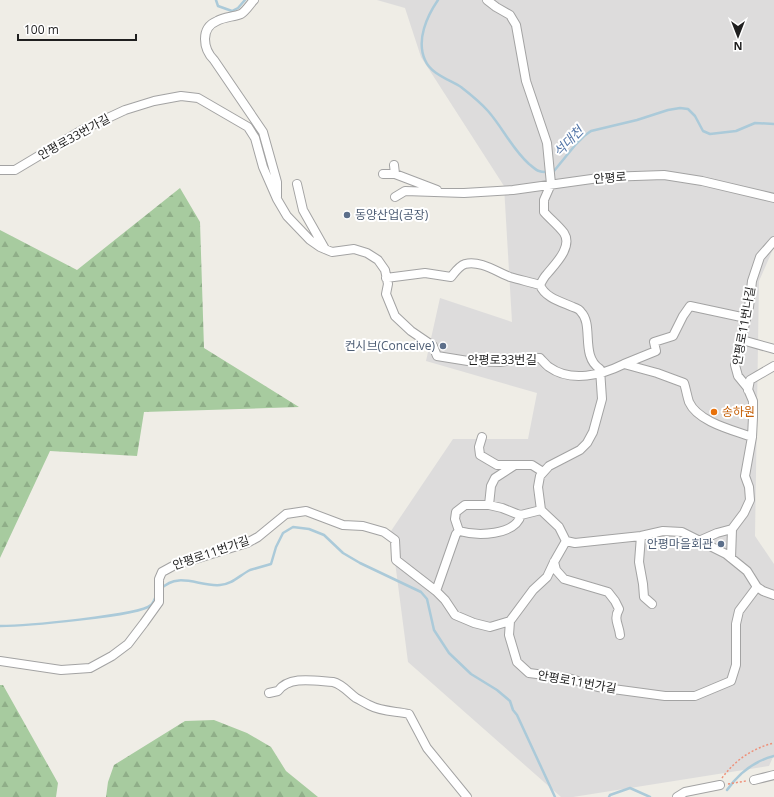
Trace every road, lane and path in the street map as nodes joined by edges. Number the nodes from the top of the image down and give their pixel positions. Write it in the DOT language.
graph roads {
  1 [pos="254,0"];
  2 [pos="487,0"];
  3 [pos="394,165"];
  4 [pos="0,170"];
  5 [pos="383,174"];
  6 [pos="395,174"];
  7 [pos="550,176"];
  8 [pos="297,184"];
  9 [pos="444,192"];
  10 [pos="395,197"];
  11 [pos="774,198"];
  12 [pos="277,200"];
  13 [pos="774,241"];
  14 [pos="325,250"];
  15 [pos="386,278"];
  16 [pos="540,285"];
  17 [pos="746,318"];
  18 [pos="742,340"];
  19 [pos="774,349"];
  20 [pos="624,364"];
  21 [pos="774,366"];
  22 [pos="600,374"];
  23 [pos="748,390"];
  24 [pos="482,437"];
  25 [pos="752,437"];
  26 [pos="515,465"];
  27 [pos="543,472"];
  28 [pos="489,504"];
  29 [pos="541,510"];
  30 [pos="521,515"];
  31 [pos="732,529"];
  32 [pos="459,531"];
  33 [pos="640,536"];
  34 [pos="701,540"];
  35 [pos="566,541"];
  36 [pos="731,558"];
  37 [pos="554,562"];
  38 [pos="757,587"];
  39 [pos="436,591"];
  40 [pos="774,595"];
  41 [pos="652,604"];
  42 [pos="510,622"];
  43 [pos="620,635"];
  44 [pos="0,661"];
  45 [pos="269,693"];
  46 [pos="774,743"];
  47 [pos="774,775"];
  48 [pos="754,780"];
  49 [pos="718,785"];
  50 [pos="467,797"];
  51 [pos="677,797"];
  1 -- 12 [label="street"];
  2 -- 7 [label="street"];
  3 -- 6 [label="street"];
  4 -- 12 [label="street, 안평로33번가길"];
  5 -- 6 [label="street"];
  6 -- 9 [label="street"];
  7 -- 9 [label="street, 안평로"];
  7 -- 11 [label="street, 안평로"];
  7 -- 16 [label="street"];
  8 -- 14 [label="street"];
  9 -- 10 [label="street"];
  12 -- 14 [label="street, 안평로33번가길"];
  13 -- 17 [label="street, 안평로11번나길"];
  14 -- 15 [label="street"];
  15 -- 16 [label="street"];
  15 -- 22 [label="street, 안평로33번길"];
  16 -- 22 [label="street"];
  17 -- 18 [label="street, 안평로11번나길"];
  17 -- 20 [label="street, 안평로33번길"];
  18 -- 19 [label="street"];
  18 -- 23 [label="street, 안평로11번나길"];
  20 -- 22 [label="street, 안평로33번길"];
  20 -- 25 [label="street"];
  21 -- 23 [label="street"];
  22 -- 27 [label="street"];
  23 -- 25 [label="street, 안평로11번나길"];
  24 -- 26 [label="street"];
  25 -- 31 [label="street, 안평로11번나길"];
  26 -- 27 [label="street"];
  26 -- 28 [label="street"];
  27 -- 29 [label="street"];
  28 -- 30 [label="street"];
  28 -- 32 [label="street"];
  29 -- 30 [label="street"];
  29 -- 35 [label="street"];
  30 -- 32 [label="street"];
  31 -- 34 [label="street"];
  31 -- 36 [label="street"];
  32 -- 39 [label="street"];
  33 -- 34 [label="street"];
  33 -- 35 [label="street"];
  33 -- 41 [label="street"];
  34 -- 36 [label="street"];
  35 -- 37 [label="street"];
  36 -- 38 [label="street"];
  37 -- 42 [label="street"];
  37 -- 43 [label="street"];
  38 -- 40 [label="street"];
  38 -- 42 [label="street, 안평로11번가길"];
  39 -- 42 [label="street, 안평로11번가길"];
  39 -- 44 [label="street, 안평로11번가길"];
  45 -- 50 [label="street"];
  46 -- 49 [label="path"];
  47 -- 48 [label="street"];
  48 -- 49 [label="path"];
  49 -- 51 [label="street"];
}
